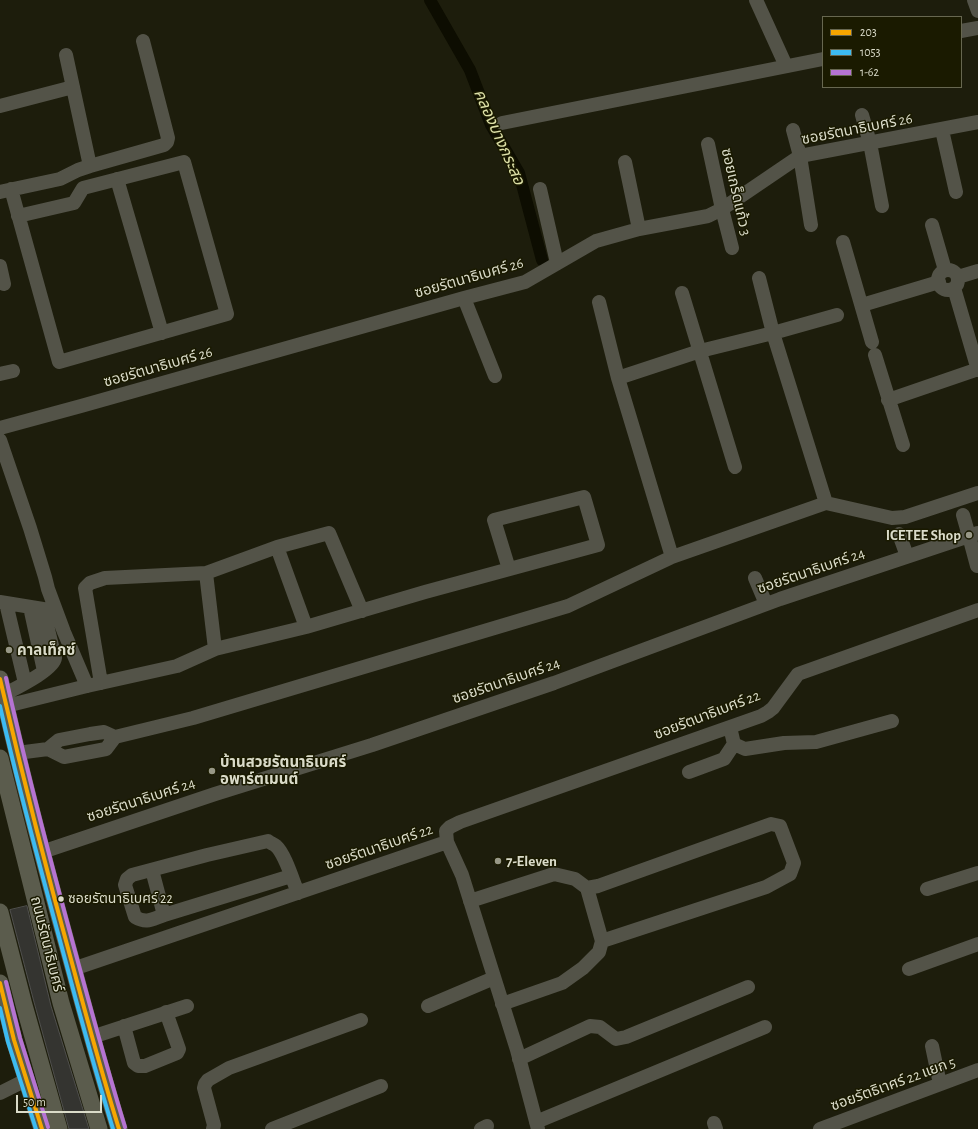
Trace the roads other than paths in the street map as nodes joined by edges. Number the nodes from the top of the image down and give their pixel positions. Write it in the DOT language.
graph roads {
  1 [pos="756,0"];
  2 [pos="974,0"];
  3 [pos="978,11"];
  4 [pos="978,28"];
  5 [pos="962,32"];
  6 [pos="143,41"];
  7 [pos="66,56"];
  8 [pos="822,59"];
  9 [pos="786,66"];
  10 [pos="73,87"];
  11 [pos="0,106"];
  12 [pos="862,115"];
  13 [pos="978,122"];
  14 [pos="502,123"];
  15 [pos="793,130"];
  16 [pos="942,130"];
  17 [pos="870,143"];
  18 [pos="708,144"];
  19 [pos="800,156"];
  20 [pos="625,162"];
  21 [pos="90,166"];
  22 [pos="117,179"];
  23 [pos="540,189"];
  24 [pos="6,190"];
  25 [pos="956,192"];
  26 [pos="882,206"];
  27 [pos="722,209"];
  28 [pos="18,216"];
  29 [pos="811,225"];
  30 [pos="932,225"];
  31 [pos="639,229"];
  32 [pos="844,242"];
  33 [pos="732,248"];
  34 [pos="557,263"];
  35 [pos="0,266"];
  36 [pos="945,270"];
  37 [pos="978,270"];
  38 [pos="759,278"];
  39 [pos="939,282"];
  40 [pos="956,282"];
  41 [pos="4,284"];
  42 [pos="682,293"];
  43 [pos="464,298"];
  44 [pos="599,302"];
  45 [pos="862,306"];
  46 [pos="837,315"];
  47 [pos="162,333"];
  48 [pos="773,333"];
  49 [pos="700,351"];
  50 [pos="978,370"];
  51 [pos="495,376"];
  52 [pos="618,378"];
  53 [pos="888,400"];
  54 [pos="0,428"];
  55 [pos="0,440"];
  56 [pos="903,445"];
  57 [pos="734,467"];
  58 [pos="978,493"];
  59 [pos="826,503"];
  60 [pos="963,515"];
  61 [pos="899,534"];
  62 [pos="974,534"];
  63 [pos="277,547"];
  64 [pos="907,556"];
  65 [pos="672,557"];
  66 [pos="977,566"];
  67 [pos="509,569"];
  68 [pos="206,573"];
  69 [pos="755,578"];
  70 [pos="3,603"];
  71 [pos="766,604"];
  72 [pos="978,610"];
  73 [pos="362,611"];
  74 [pos="306,627"];
  75 [pos="215,649"];
  76 [pos="25,683"];
  77 [pos="101,683"];
  78 [pos="87,686"];
  79 [pos="3,693"];
  80 [pos="892,721"];
  81 [pos="730,727"];
  82 [pos="734,744"];
  83 [pos="17,753"];
  84 [pos="0,758"];
  85 [pos="689,772"];
  86 [pos="447,842"];
  87 [pos="42,852"];
  88 [pos="152,870"];
  89 [pos="978,873"];
  90 [pos="291,876"];
  91 [pos="587,888"];
  92 [pos="928,890"];
  93 [pos="298,893"];
  94 [pos="470,901"];
  95 [pos="0,912"];
  96 [pos="164,915"];
  97 [pos="602,941"];
  98 [pos="978,944"];
  99 [pos="73,969"];
  100 [pos="909,969"];
  101 [pos="494,978"];
  102 [pos="0,983"];
  103 [pos="748,987"];
  104 [pos="502,1004"];
  105 [pos="187,1006"];
  106 [pos="428,1006"];
  107 [pos="166,1012"];
  108 [pos="361,1020"];
  109 [pos="124,1026"];
  110 [pos="764,1027"];
  111 [pos="92,1036"];
  112 [pos="932,1046"];
  113 [pos="519,1059"];
  114 [pos="978,1070"];
  115 [pos="26,1080"];
  116 [pos="940,1084"];
  117 [pos="381,1086"];
  118 [pos="0,1093"];
  119 [pos="537,1126"];
  120 [pos="42,1129"];
  121 [pos="59,1129"];
  122 [pos="99,1129"];
  123 [pos="119,1129"];
  124 [pos="213,1129"];
  125 [pos="272,1129"];
  126 [pos="820,1129"];
  1 -- 9 [label="street"];
  2 -- 3 [label="street"];
  4 -- 5 [label="street"];
  6 -- 21 [label="street"];
  7 -- 10 [label="street"];
  8 -- 9 [label="street"];
  9 -- 14 [label="street"];
  10 -- 11 [label="street"];
  10 -- 21 [label="street"];
  12 -- 17 [label="street"];
  13 -- 16 [label="street, ซอยรัตนาธิเบศร์ 26"];
  15 -- 19 [label="street"];
  16 -- 17 [label="street, ซอยรัตนาธิเบศร์ 26"];
  16 -- 25 [label="street"];
  17 -- 19 [label="street, ซอยรัตนาธิเบศร์ 26"];
  17 -- 26 [label="street"];
  18 -- 27 [label="street, ซอยเกร็ดแก้ว 3"];
  19 -- 27 [label="street, ซอยรัตนาธิเบศร์ 26"];
  19 -- 29 [label="street"];
  20 -- 31 [label="street"];
  21 -- 24 [label="street"];
  22 -- 28 [label="street"];
  22 -- 47 [label="street"];
  22 -- 47 [label="street"];
  23 -- 34 [label="street"];
  24 -- 28 [label="street"];
  27 -- 31 [label="street, ซอยรัตนาธิเบศร์ 26"];
  27 -- 33 [label="street, ซอยเกร็ดแก้ว 3"];
  28 -- 47 [label="street"];
  30 -- 36 [label="street"];
  31 -- 34 [label="street, ซอยรัตนาธิเบศร์ 26"];
  32 -- 45 [label="street"];
  34 -- 43 [label="street, ซอยรัตนาธิเบศร์ 26"];
  35 -- 41 [label="street"];
  36 -- 39 [label="street"];
  36 -- 40 [label="street"];
  37 -- 40 [label="street"];
  38 -- 48 [label="street"];
  39 -- 40 [label="street"];
  39 -- 45 [label="street"];
  40 -- 50 [label="street"];
  42 -- 49 [label="street"];
  43 -- 51 [label="street"];
  43 -- 54 [label="street, ซอยรัตนาธิเบศร์ 26"];
  44 -- 52 [label="street"];
  45 -- 53 [label="street"];
  46 -- 48 [label="street"];
  48 -- 49 [label="street"];
  48 -- 59 [label="street"];
  49 -- 52 [label="street"];
  49 -- 57 [label="street"];
  50 -- 53 [label="street"];
  52 -- 65 [label="street"];
  53 -- 56 [label="street"];
  55 -- 78 [label="street"];
  58 -- 59 [label="street"];
  59 -- 65 [label="street"];
  60 -- 62 [label="street"];
  61 -- 64 [label="street"];
  62 -- 64 [label="street, ซอยรัตนาธิเบศร์ 24"];
  62 -- 66 [label="street"];
  63 -- 68 [label="street"];
  63 -- 73 [label="street"];
  63 -- 74 [label="street"];
  64 -- 71 [label="street, ซอยรัตนาธิเบศร์ 24"];
  65 -- 83 [label="street"];
  67 -- 67 [label="street"];
  67 -- 73 [label="street"];
  68 -- 75 [label="street"];
  68 -- 77 [label="street"];
  69 -- 71 [label="street"];
  70 -- 76 [label="street"];
  70 -- 76 [label="street"];
  71 -- 87 [label="street, ซอยรัตนาธิเบศร์ 24"];
  72 -- 81 [label="street, ซอยรัตนาธิเบศร์ 22"];
  73 -- 74 [label="street"];
  74 -- 75 [label="street"];
  75 -- 77 [label="street"];
  76 -- 79 [label="street"];
  77 -- 78 [label="street"];
  78 -- 79 [label="street"];
  79 -- 83 [label="main road, ถนนรัตนาธิเบศร์"];
  80 -- 82 [label="street"];
  81 -- 82 [label="street"];
  81 -- 86 [label="street, ซอยรัตนาธิเบศร์ 22"];
  82 -- 85 [label="street"];
  83 -- 87 [label="main road, ถนนรัตนาธิเบศร์"];
  84 -- 122 [label="main road, ถนนรัตนาธิเบศร์"];
  86 -- 93 [label="street, ซอยรัตนาธิเบศร์ 22"];
  86 -- 94 [label="street, ซอยรัตนาธิเบศร์ 22"];
  87 -- 99 [label="main road, ถนนรัตนาธิเบศร์"];
  88 -- 90 [label="street"];
  88 -- 96 [label="street"];
  88 -- 96 [label="street"];
  89 -- 92 [label="street"];
  90 -- 93 [label="street"];
  90 -- 96 [label="street"];
  91 -- 94 [label="street"];
  91 -- 97 [label="street"];
  91 -- 97 [label="street"];
  93 -- 99 [label="street, ซอยรัตนาธิเบศร์ 22"];
  94 -- 101 [label="street, ซอยรัตนาธิเบศร์ 22"];
  95 -- 121 [label="main road"];
  97 -- 104 [label="street"];
  98 -- 100 [label="street"];
  99 -- 111 [label="main road, ถนนรัตนาธิเบศร์"];
  101 -- 104 [label="street, ซอยรัตนาธิเบศร์ 22"];
  101 -- 106 [label="street"];
  102 -- 115 [label="main road"];
  103 -- 113 [label="street"];
  104 -- 113 [label="street, ซอยรัตนาธิเบศร์ 22"];
  105 -- 107 [label="street"];
  107 -- 109 [label="street"];
  107 -- 109 [label="street"];
  108 -- 124 [label="street"];
  109 -- 111 [label="street"];
  110 -- 119 [label="street"];
  111 -- 123 [label="main road, ถนนรัตนาธิเบศร์"];
  112 -- 116 [label="street"];
  113 -- 119 [label="street, ซอยรัตนาธิเบศร์ 22"];
  114 -- 116 [label="street, ซอยรัตธิเาศร์ 22 แยก 5"];
  115 -- 118 [label="street"];
  115 -- 120 [label="main road"];
  116 -- 126 [label="street, ซอยรัตธิเาศร์ 22 แยก 5"];
  117 -- 125 [label="street"];
}
